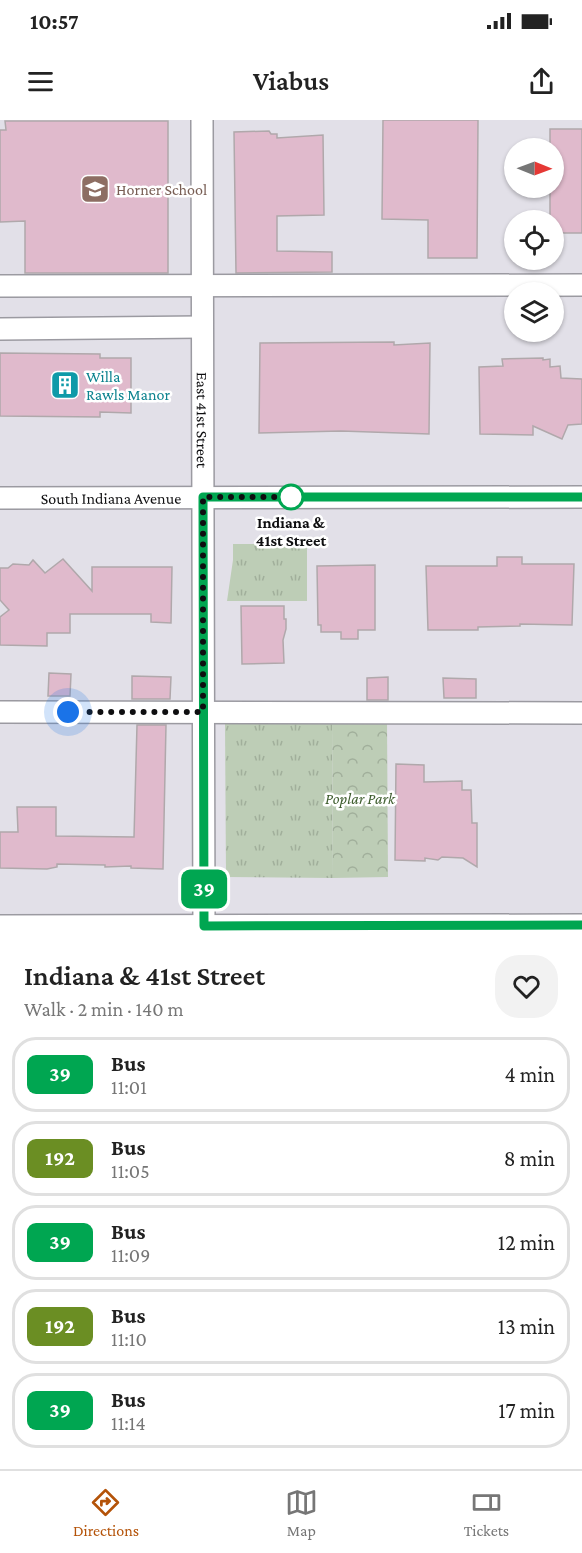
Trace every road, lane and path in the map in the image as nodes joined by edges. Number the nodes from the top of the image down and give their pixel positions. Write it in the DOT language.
graph roads {
  1 [pos="202,120"];
  2 [pos="582,285"];
  3 [pos="0,286"];
  4 [pos="202,286"];
  5 [pos="202,327"];
  6 [pos="0,328"];
  7 [pos="203,497"];
  8 [pos="582,497"];
  9 [pos="0,498"];
  10 [pos="0,712"];
  11 [pos="203,712"];
  12 [pos="582,713"];
  13 [pos="582,925"];
  14 [pos="0,926"];
  15 [pos="204,930"];
  1 -- 4 [label="street, East 41st Street"];
  2 -- 4 [label="street"];
  3 -- 4 [label="street"];
  4 -- 5 [label="street, East 41st Street"];
  5 -- 6 [label="street"];
  5 -- 7 [label="street, East 41st Street"];
  7 -- 8 [label="street, South Indiana Avenue"];
  7 -- 9 [label="street, South Indiana Avenue"];
  7 -- 11 [label="street, East 41st Street"];
  10 -- 11 [label="street"];
  11 -- 12 [label="street"];
  11 -- 15 [label="street, East 41st Street"];
  13 -- 15 [label="street"];
  14 -- 15 [label="street"];
}
